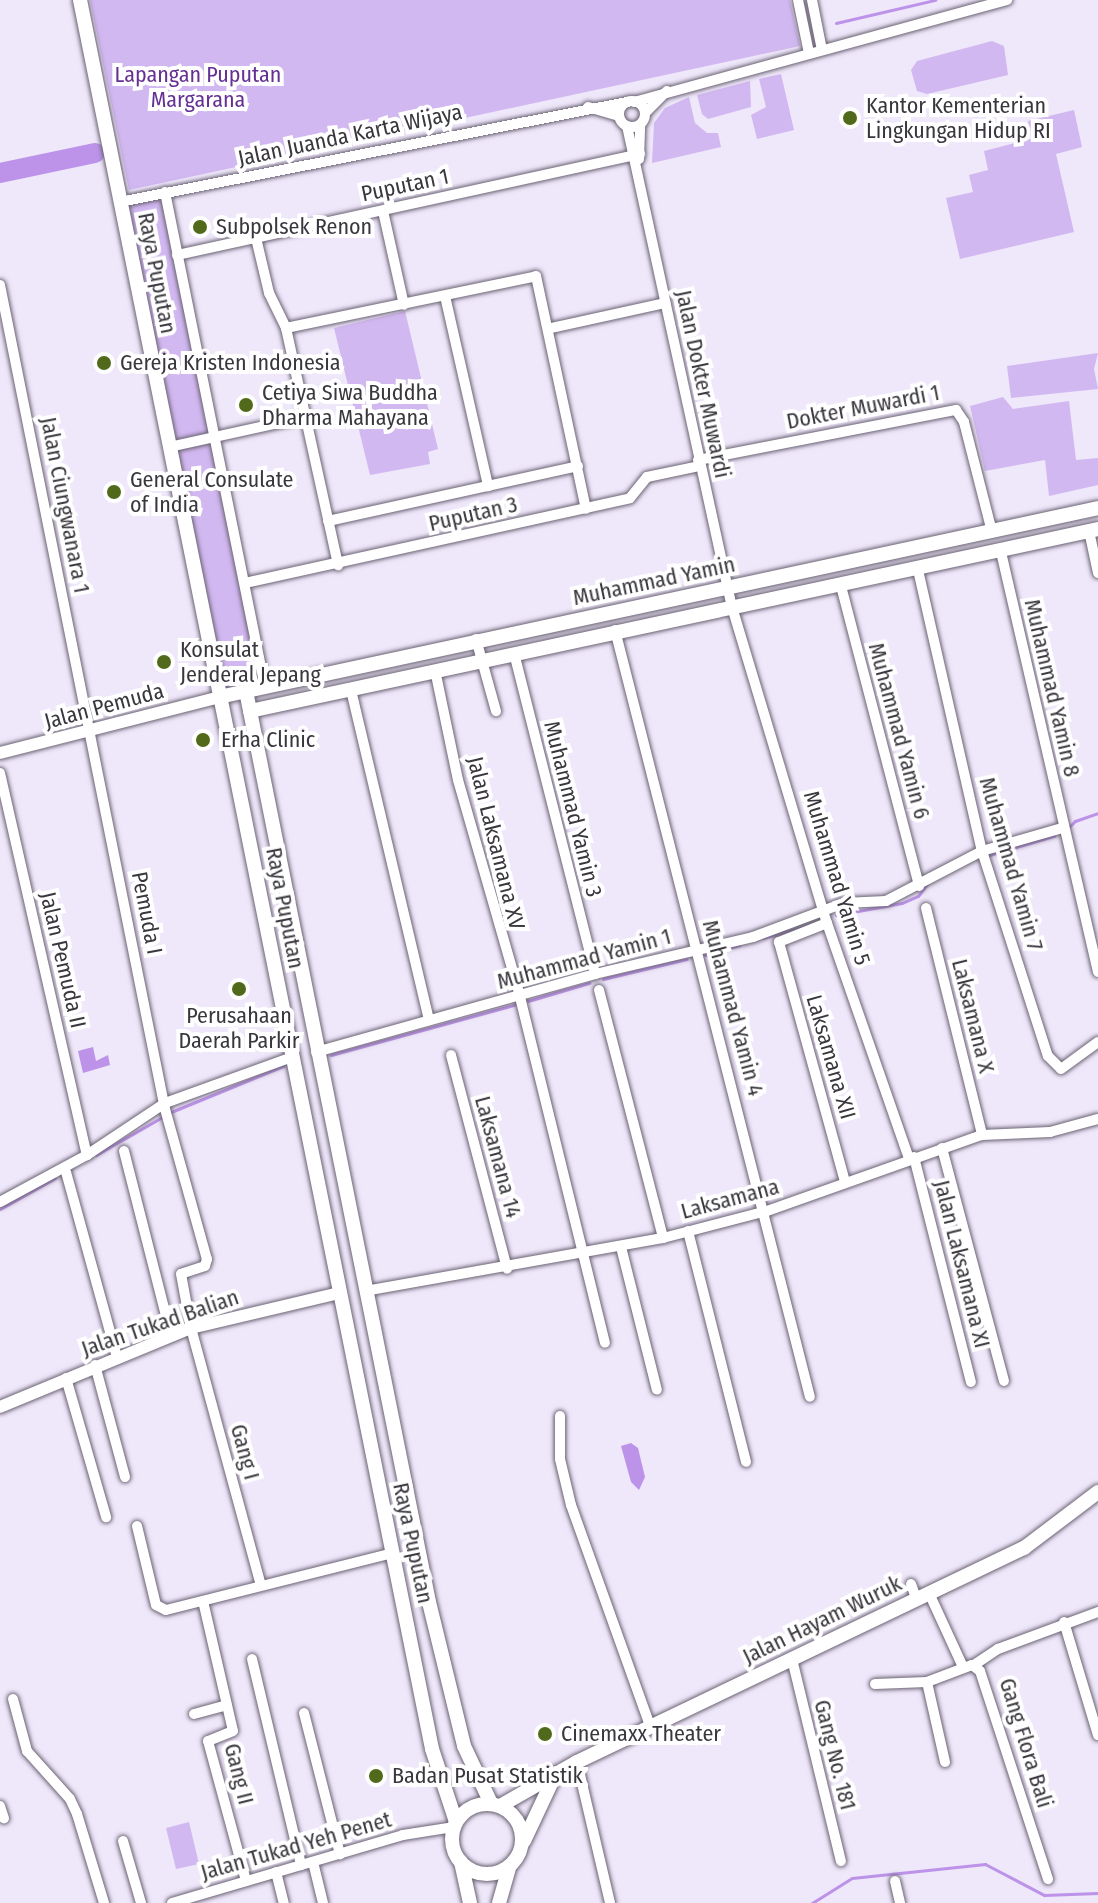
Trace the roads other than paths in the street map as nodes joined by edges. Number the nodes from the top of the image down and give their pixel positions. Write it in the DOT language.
graph roads {
  1 [pos="80,0"];
  2 [pos="798,0"];
  3 [pos="812,0"];
  4 [pos="1007,0"];
  5 [pos="822,50"];
  6 [pos="809,53"];
  7 [pos="668,90"];
  8 [pos="631,102"];
  9 [pos="588,107"];
  10 [pos="645,113"];
  11 [pos="619,116"];
  12 [pos="640,125"];
  13 [pos="627,126"];
  14 [pos="635,155"];
  15 [pos="165,192"];
  16 [pos="120,202"];
  17 [pos="383,211"];
  18 [pos="256,238"];
  19 [pos="177,255"];
  20 [pos="0,285"];
  21 [pos="445,296"];
  22 [pos="665,303"];
  23 [pos="404,305"];
  24 [pos="286,328"];
  25 [pos="551,328"];
  26 [pos="305,417"];
  27 [pos="215,437"];
  28 [pos="169,447"];
  29 [pos="698,463"];
  30 [pos="578,466"];
  31 [pos="488,486"];
  32 [pos="1098,508"];
  33 [pos="586,509"];
  34 [pos="328,521"];
  35 [pos="1010,528"];
  36 [pos="1093,530"];
  37 [pos="992,532"];
  38 [pos="1008,550"];
  39 [pos="338,565"];
  40 [pos="918,570"];
  41 [pos="1098,573"];
  42 [pos="245,583"];
  43 [pos="841,586"];
  44 [pos="727,589"];
  45 [pos="732,607"];
  46 [pos="615,630"];
  47 [pos="476,639"];
  48 [pos="514,653"];
  49 [pos="482,660"];
  50 [pos="435,670"];
  51 [pos="265,687"];
  52 [pos="351,690"];
  53 [pos="246,691"];
  54 [pos="219,697"];
  55 [pos="250,711"];
  56 [pos="496,711"];
  57 [pos="90,732"];
  58 [pos="0,753"];
  59 [pos="0,773"];
  60 [pos="273,828"];
  61 [pos="1062,828"];
  62 [pos="248,833"];
  63 [pos="982,851"];
  64 [pos="919,886"];
  65 [pos="926,908"];
  66 [pos="823,910"];
  67 [pos="827,923"];
  68 [pos="696,950"];
  69 [pos="1098,972"];
  70 [pos="595,974"];
  71 [pos="599,990"];
  72 [pos="520,996"];
  73 [pos="429,1020"];
  74 [pos="1098,1042"];
  75 [pos="316,1052"];
  76 [pos="451,1055"];
  77 [pos="292,1057"];
  78 [pos="166,1112"];
  79 [pos="1098,1119"];
  80 [pos="982,1135"];
  81 [pos="942,1148"];
  82 [pos="124,1151"];
  83 [pos="87,1155"];
  84 [pos="912,1158"];
  85 [pos="66,1172"];
  86 [pos="342,1182"];
  87 [pos="845,1182"];
  88 [pos="319,1187"];
  89 [pos="0,1202"];
  90 [pos="767,1211"];
  91 [pos="688,1231"];
  92 [pos="663,1238"];
  93 [pos="621,1247"];
  94 [pos="583,1256"];
  95 [pos="507,1269"];
  96 [pos="365,1291"];
  97 [pos="339,1293"];
  98 [pos="191,1328"];
  99 [pos="171,1335"];
  100 [pos="605,1343"];
  101 [pos="117,1357"];
  102 [pos="95,1365"];
  103 [pos="66,1378"];
  104 [pos="1004,1381"];
  105 [pos="971,1382"];
  106 [pos="657,1390"];
  107 [pos="810,1397"];
  108 [pos="0,1407"];
  109 [pos="560,1416"];
  110 [pos="746,1462"];
  111 [pos="125,1477"];
  112 [pos="1098,1492"];
  113 [pos="106,1517"];
  114 [pos="137,1526"];
  115 [pos="393,1553"];
  116 [pos="261,1585"];
  117 [pos="919,1592"];
  118 [pos="203,1601"];
  119 [pos="1098,1612"];
  120 [pos="1064,1622"];
  121 [pos="252,1659"];
  122 [pos="792,1659"];
  123 [pos="969,1666"];
  124 [pos="927,1682"];
  125 [pos="875,1684"];
  126 [pos="13,1699"];
  127 [pos="227,1705"];
  128 [pos="304,1713"];
  129 [pos="194,1714"];
  130 [pos="651,1728"];
  131 [pos="1098,1735"];
  132 [pos="577,1762"];
  133 [pos="945,1762"];
  134 [pos="556,1773"];
  135 [pos="496,1804"];
  136 [pos="0,1806"];
  137 [pos="4,1818"];
  138 [pos="454,1828"];
  139 [pos="123,1841"];
  140 [pos="522,1846"];
  141 [pos="340,1854"];
  142 [pos="841,1861"];
  143 [pos="313,1862"];
  144 [pos="461,1862"];
  145 [pos="301,1865"];
  146 [pos="509,1867"];
  147 [pos="276,1872"];
  148 [pos="1048,1879"];
  149 [pos="246,1881"];
  150 [pos="895,1881"];
  151 [pos="208,1898"];
  152 [pos="104,1903"];
  153 [pos="141,1903"];
  154 [pos="172,1903"];
  155 [pos="284,1903"];
  156 [pos="323,1903"];
  157 [pos="470,1903"];
  158 [pos="499,1903"];
  159 [pos="610,1903"];
  160 [pos="900,1903"];
  1 -- 16 [label="main road, Raya Puputan"];
  2 -- 6 [label="street"];
  3 -- 5 [label="street"];
  4 -- 5 [label="street, Jalan Juanda Karta Wijaya"];
  5 -- 6 [label="street, Jalan Juanda Karta Wijaya"];
  6 -- 7 [label="street, Jalan Juanda Karta Wijaya"];
  7 -- 8 [label="street, Jalan Juanda Karta Wijaya"];
  7 -- 10 [label="street"];
  8 -- 9 [label="street, Jalan Juanda Karta Wijaya"];
  8 -- 10 [label="street"];
  8 -- 11 [label="street"];
  9 -- 11 [label="street, Jalan Juanda Karta Wijaya"];
  9 -- 15 [label="street, Jalan Juanda Karta Wijaya"];
  10 -- 12 [label="street"];
  11 -- 13 [label="street"];
  12 -- 13 [label="street"];
  12 -- 14 [label="street, Jalan Dokter Muwardi"];
  13 -- 14 [label="street, Jalan Dokter Muwardi"];
  14 -- 17 [label="street, Puputan 1"];
  14 -- 22 [label="street, Jalan Dokter Muwardi"];
  15 -- 16 [label="street, Jalan Juanda Karta Wijaya"];
  15 -- 19 [label="street"];
  16 -- 28 [label="main road, Raya Puputan"];
  17 -- 18 [label="street, Puputan 1"];
  17 -- 23 [label="street"];
  18 -- 19 [label="street, Puputan 1"];
  18 -- 24 [label="street"];
  19 -- 27 [label="street"];
  20 -- 57 [label="street, Jalan Ciungwanara 1"];
  21 -- 23 [label="street"];
  21 -- 25 [label="street"];
  21 -- 31 [label="street"];
  22 -- 25 [label="street"];
  22 -- 29 [label="street, Jalan Dokter Muwardi"];
  23 -- 24 [label="street"];
  24 -- 26 [label="street"];
  25 -- 30 [label="street"];
  26 -- 27 [label="street"];
  26 -- 34 [label="street"];
  27 -- 28 [label="street"];
  27 -- 42 [label="street"];
  28 -- 54 [label="main road, Raya Puputan"];
  29 -- 33 [label="street, Puputan 3"];
  29 -- 37 [label="street, Dokter Muwardi 1"];
  29 -- 44 [label="street, Jalan Dokter Muwardi"];
  30 -- 31 [label="street"];
  30 -- 33 [label="street"];
  31 -- 34 [label="street"];
  32 -- 35 [label="main road, Muhammad Yamin"];
  33 -- 39 [label="street, Puputan 3"];
  34 -- 39 [label="street"];
  35 -- 37 [label="main road, Muhammad Yamin"];
  35 -- 38 [label="main road"];
  36 -- 38 [label="main road, Muhammad Yamin"];
  36 -- 41 [label="street"];
  37 -- 44 [label="main road, Muhammad Yamin"];
  38 -- 40 [label="main road, Muhammad Yamin"];
  38 -- 61 [label="street, Muhammad Yamin 8"];
  39 -- 42 [label="street, Puputan 3"];
  40 -- 43 [label="main road, Muhammad Yamin"];
  40 -- 63 [label="street, Muhammad Yamin 7"];
  42 -- 51 [label="street"];
  43 -- 45 [label="main road, Muhammad Yamin"];
  43 -- 64 [label="street, Muhammad Yamin 6"];
  44 -- 45 [label="street, Jalan Dokter Muwardi"];
  44 -- 47 [label="main road, Muhammad Yamin"];
  45 -- 46 [label="main road, Muhammad Yamin"];
  45 -- 66 [label="street, Muhammad Yamin 5"];
  46 -- 48 [label="main road, Muhammad Yamin"];
  46 -- 68 [label="street, Muhammad Yamin 4"];
  47 -- 49 [label="street"];
  47 -- 51 [label="main road, Muhammad Yamin"];
  48 -- 49 [label="main road, Muhammad Yamin"];
  48 -- 70 [label="street, Muhammad Yamin 3"];
  49 -- 50 [label="main road, Muhammad Yamin"];
  49 -- 56 [label="street"];
  50 -- 52 [label="main road, Muhammad Yamin"];
  50 -- 72 [label="street, Jalan Laksamana XV"];
  51 -- 53 [label="main road, Muhammad Yamin"];
  52 -- 55 [label="main road, Muhammad Yamin"];
  52 -- 73 [label="street"];
  53 -- 54 [label="main road, Muhammad Yamin"];
  53 -- 55 [label="main road, Raya Puputan"];
  54 -- 57 [label="street, Jalan Pemuda"];
  54 -- 62 [label="main road, Raya Puputan"];
  55 -- 60 [label="main road, Raya Puputan"];
  57 -- 58 [label="street, Jalan Pemuda"];
  57 -- 78 [label="street, Pemuda I"];
  59 -- 83 [label="street, Jalan Pemuda II"];
  60 -- 62 [label="main road"];
  60 -- 75 [label="main road, Raya Puputan"];
  61 -- 63 [label="street, Muhammad Yamin 1"];
  61 -- 69 [label="street, Muhammad Yamin 8"];
  62 -- 77 [label="main road, Raya Puputan"];
  63 -- 64 [label="street, Muhammad Yamin 1"];
  63 -- 74 [label="street, Muhammad Yamin 7"];
  64 -- 66 [label="street, Muhammad Yamin 1"];
  65 -- 80 [label="street, Laksamana X"];
  66 -- 67 [label="street, Muhammad Yamin 5"];
  66 -- 68 [label="street, Muhammad Yamin 1"];
  67 -- 84 [label="street, Muhammad Yamin 5"];
  67 -- 87 [label="street, Laksamana XII"];
  68 -- 70 [label="street, Muhammad Yamin 1"];
  68 -- 90 [label="street, Muhammad Yamin 4"];
  70 -- 72 [label="street, Muhammad Yamin 1"];
  71 -- 92 [label="street"];
  72 -- 73 [label="street, Muhammad Yamin 1"];
  72 -- 94 [label="street, Jalan Laksamana XV"];
  73 -- 75 [label="street, Muhammad Yamin 1"];
  75 -- 86 [label="main road, Raya Puputan"];
  76 -- 95 [label="street, Laksamana 14"];
  77 -- 78 [label="street"];
  77 -- 88 [label="main road, Raya Puputan"];
  78 -- 83 [label="street"];
  78 -- 98 [label="street"];
  79 -- 80 [label="street, Laksamana"];
  80 -- 81 [label="street, Laksamana"];
  81 -- 84 [label="street, Laksamana"];
  81 -- 104 [label="street"];
  82 -- 99 [label="street"];
  83 -- 89 [label="street"];
  84 -- 87 [label="street, Laksamana"];
  84 -- 105 [label="street, Jalan Laksamana XI"];
  85 -- 101 [label="street"];
  86 -- 88 [label="main road"];
  86 -- 96 [label="main road, Raya Puputan"];
  87 -- 90 [label="street, Laksamana"];
  88 -- 97 [label="main road, Raya Puputan"];
  90 -- 91 [label="street, Laksamana"];
  90 -- 107 [label="street, Muhammad Yamin 4"];
  91 -- 92 [label="street, Laksamana"];
  91 -- 110 [label="street"];
  92 -- 93 [label="street, Laksamana"];
  93 -- 94 [label="street, Laksamana"];
  93 -- 106 [label="street"];
  94 -- 95 [label="street, Laksamana"];
  94 -- 100 [label="street, Jalan Laksamana XV"];
  95 -- 96 [label="street, Laksamana"];
  96 -- 135 [label="main road, Raya Puputan"];
  97 -- 98 [label="street, Jalan Tukad Balian"];
  97 -- 115 [label="main road, Raya Puputan"];
  98 -- 99 [label="street, Jalan Tukad Balian"];
  98 -- 116 [label="street, Gang I"];
  99 -- 101 [label="street, Jalan Tukad Balian"];
  101 -- 102 [label="street, Jalan Tukad Balian"];
  102 -- 103 [label="street, Jalan Tukad Balian"];
  102 -- 111 [label="street"];
  103 -- 108 [label="street, Jalan Tukad Balian"];
  103 -- 113 [label="street"];
  109 -- 130 [label="street"];
  112 -- 117 [label="main road, Jalan Hayam Wuruk"];
  114 -- 118 [label="street"];
  115 -- 116 [label="street"];
  115 -- 138 [label="main road, Raya Puputan"];
  116 -- 118 [label="street"];
  117 -- 122 [label="main road, Jalan Hayam Wuruk"];
  117 -- 123 [label="street, Gang Flora Bali"];
  118 -- 127 [label="street, Gang II"];
  119 -- 120 [label="street"];
  120 -- 123 [label="street"];
  120 -- 131 [label="street"];
  121 -- 145 [label="street"];
  122 -- 130 [label="main road, Jalan Hayam Wuruk"];
  122 -- 142 [label="street, Gang No. 181"];
  123 -- 124 [label="street"];
  123 -- 148 [label="street, Gang Flora Bali"];
  124 -- 125 [label="street"];
  124 -- 133 [label="street"];
  126 -- 152 [label="street"];
  127 -- 129 [label="street"];
  127 -- 149 [label="street, Gang II"];
  128 -- 141 [label="street"];
  130 -- 132 [label="main road, Jalan Hayam Wuruk"];
  132 -- 134 [label="main road, Jalan Hayam Wuruk"];
  132 -- 159 [label="street"];
  134 -- 135 [label="main road, Jalan Hayam Wuruk"];
  134 -- 140 [label="main road"];
  135 -- 138 [label="main road"];
  135 -- 140 [label="main road"];
  136 -- 137 [label="street"];
  138 -- 141 [label="street, Jalan Tukad Yeh Penet"];
  138 -- 144 [label="main road"];
  139 -- 153 [label="street"];
  140 -- 146 [label="main road"];
  141 -- 143 [label="street, Jalan Tukad Yeh Penet"];
  143 -- 145 [label="street, Jalan Tukad Yeh Penet"];
  143 -- 156 [label="street"];
  144 -- 146 [label="main road"];
  144 -- 157 [label="main road"];
  145 -- 147 [label="street, Jalan Tukad Yeh Penet"];
  146 -- 158 [label="main road"];
  147 -- 149 [label="street, Jalan Tukad Yeh Penet"];
  147 -- 155 [label="street"];
  149 -- 151 [label="street, Jalan Tukad Yeh Penet"];
  150 -- 160 [label="street"];
  151 -- 154 [label="street, Jalan Tukad Yeh Penet"];
}
